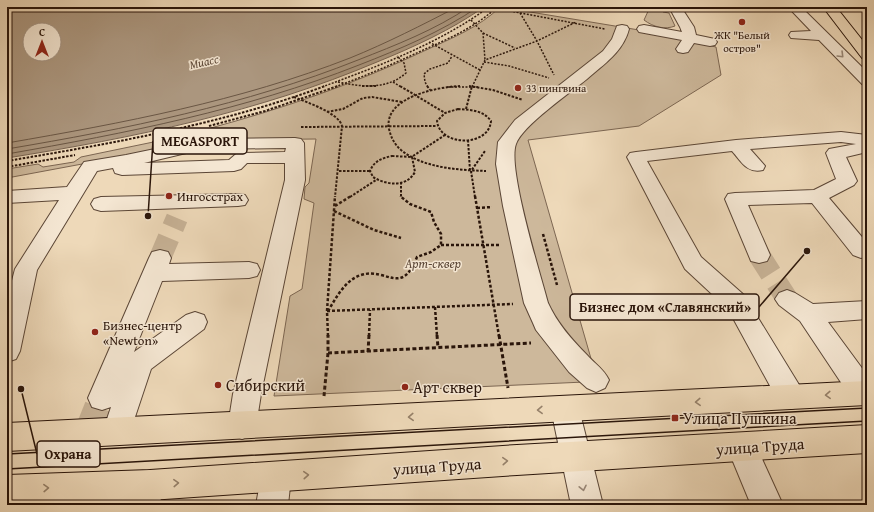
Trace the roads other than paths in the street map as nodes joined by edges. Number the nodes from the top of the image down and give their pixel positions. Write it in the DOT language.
graph roads {
  1 [pos="675,7"];
  2 [pos="794,7"];
  3 [pos="829,7"];
  4 [pos="644,29"];
  5 [pos="615,30"];
  6 [pos="796,35"];
  7 [pos="823,36"];
  8 [pos="690,38"];
  9 [pos="710,42"];
  10 [pos="682,52"];
  11 [pos="866,54"];
  12 [pos="867,81"];
  13 [pos="867,140"];
  14 [pos="736,145"];
  15 [pos="867,147"];
  16 [pos="756,166"];
  17 [pos="73,193"];
  18 [pos="817,196"];
  19 [pos="7,197"];
  20 [pos="238,200"];
  21 [pos="101,204"];
  22 [pos="861,250"];
  23 [pos="759,255"];
  24 [pos="249,270"];
  25 [pos="787,299"];
  26 [pos="867,310"];
  27 [pos="809,314"];
  28 [pos="195,322"];
  29 [pos="7,351"];
  30 [pos="596,380"];
  31 [pos="866,393"];
  32 [pos="791,397"];
  33 [pos="102,398"];
  34 [pos="565,409"];
  35 [pos="242,426"];
  36 [pos="117,431"];
  37 [pos="7,437"];
  38 [pos="867,439"];
  39 [pos="742,447"];
  40 [pos="576,456"];
  41 [pos="7,490"];
  42 [pos="274,491"];
  43 [pos="146,495"];
  44 [pos="587,505"];
  45 [pos="767,505"];
  1 -- 8 [label="street"];
  2 -- 7 [label="street"];
  3 -- 11 [label="main road"];
  4 -- 8 [label="street"];
  5 -- 30 [label="street"];
  6 -- 7 [label="street"];
  7 -- 12 [label="street, one-way"];
  8 -- 9 [label="street"];
  8 -- 10 [label="street"];
  13 -- 14 [label="street"];
  14 -- 16 [label="street"];
  14 -- 32 [label="street"];
  15 -- 18 [label="street"];
  17 -- 19 [label="street"];
  17 -- 29 [label="street"];
  17 -- 35 [label="street"];
  18 -- 22 [label="street"];
  18 -- 23 [label="street"];
  20 -- 21 [label="street"];
  24 -- 33 [label="street"];
  25 -- 27 [label="street"];
  26 -- 27 [label="street"];
  27 -- 31 [label="street"];
  28 -- 36 [label="street"];
  31 -- 32 [label="main road, one-way"];
  32 -- 34 [label="main road, one-way"];
  34 -- 35 [label="main road, one-way"];
  34 -- 40 [label="street"];
  35 -- 36 [label="main road"];
  36 -- 37 [label="main road"];
  38 -- 39 [label="main road, улица Труда"];
  39 -- 40 [label="main road, улица Труда"];
  39 -- 45 [label="street"];
  42 -- 40 [label="main road, улица Труда, one-way"];
  40 -- 44 [label="street, one-way"];
  41 -- 43 [label="main road, улица Труда, one-way"];
  43 -- 42 [label="main road, улица Труда, one-way"];
}
